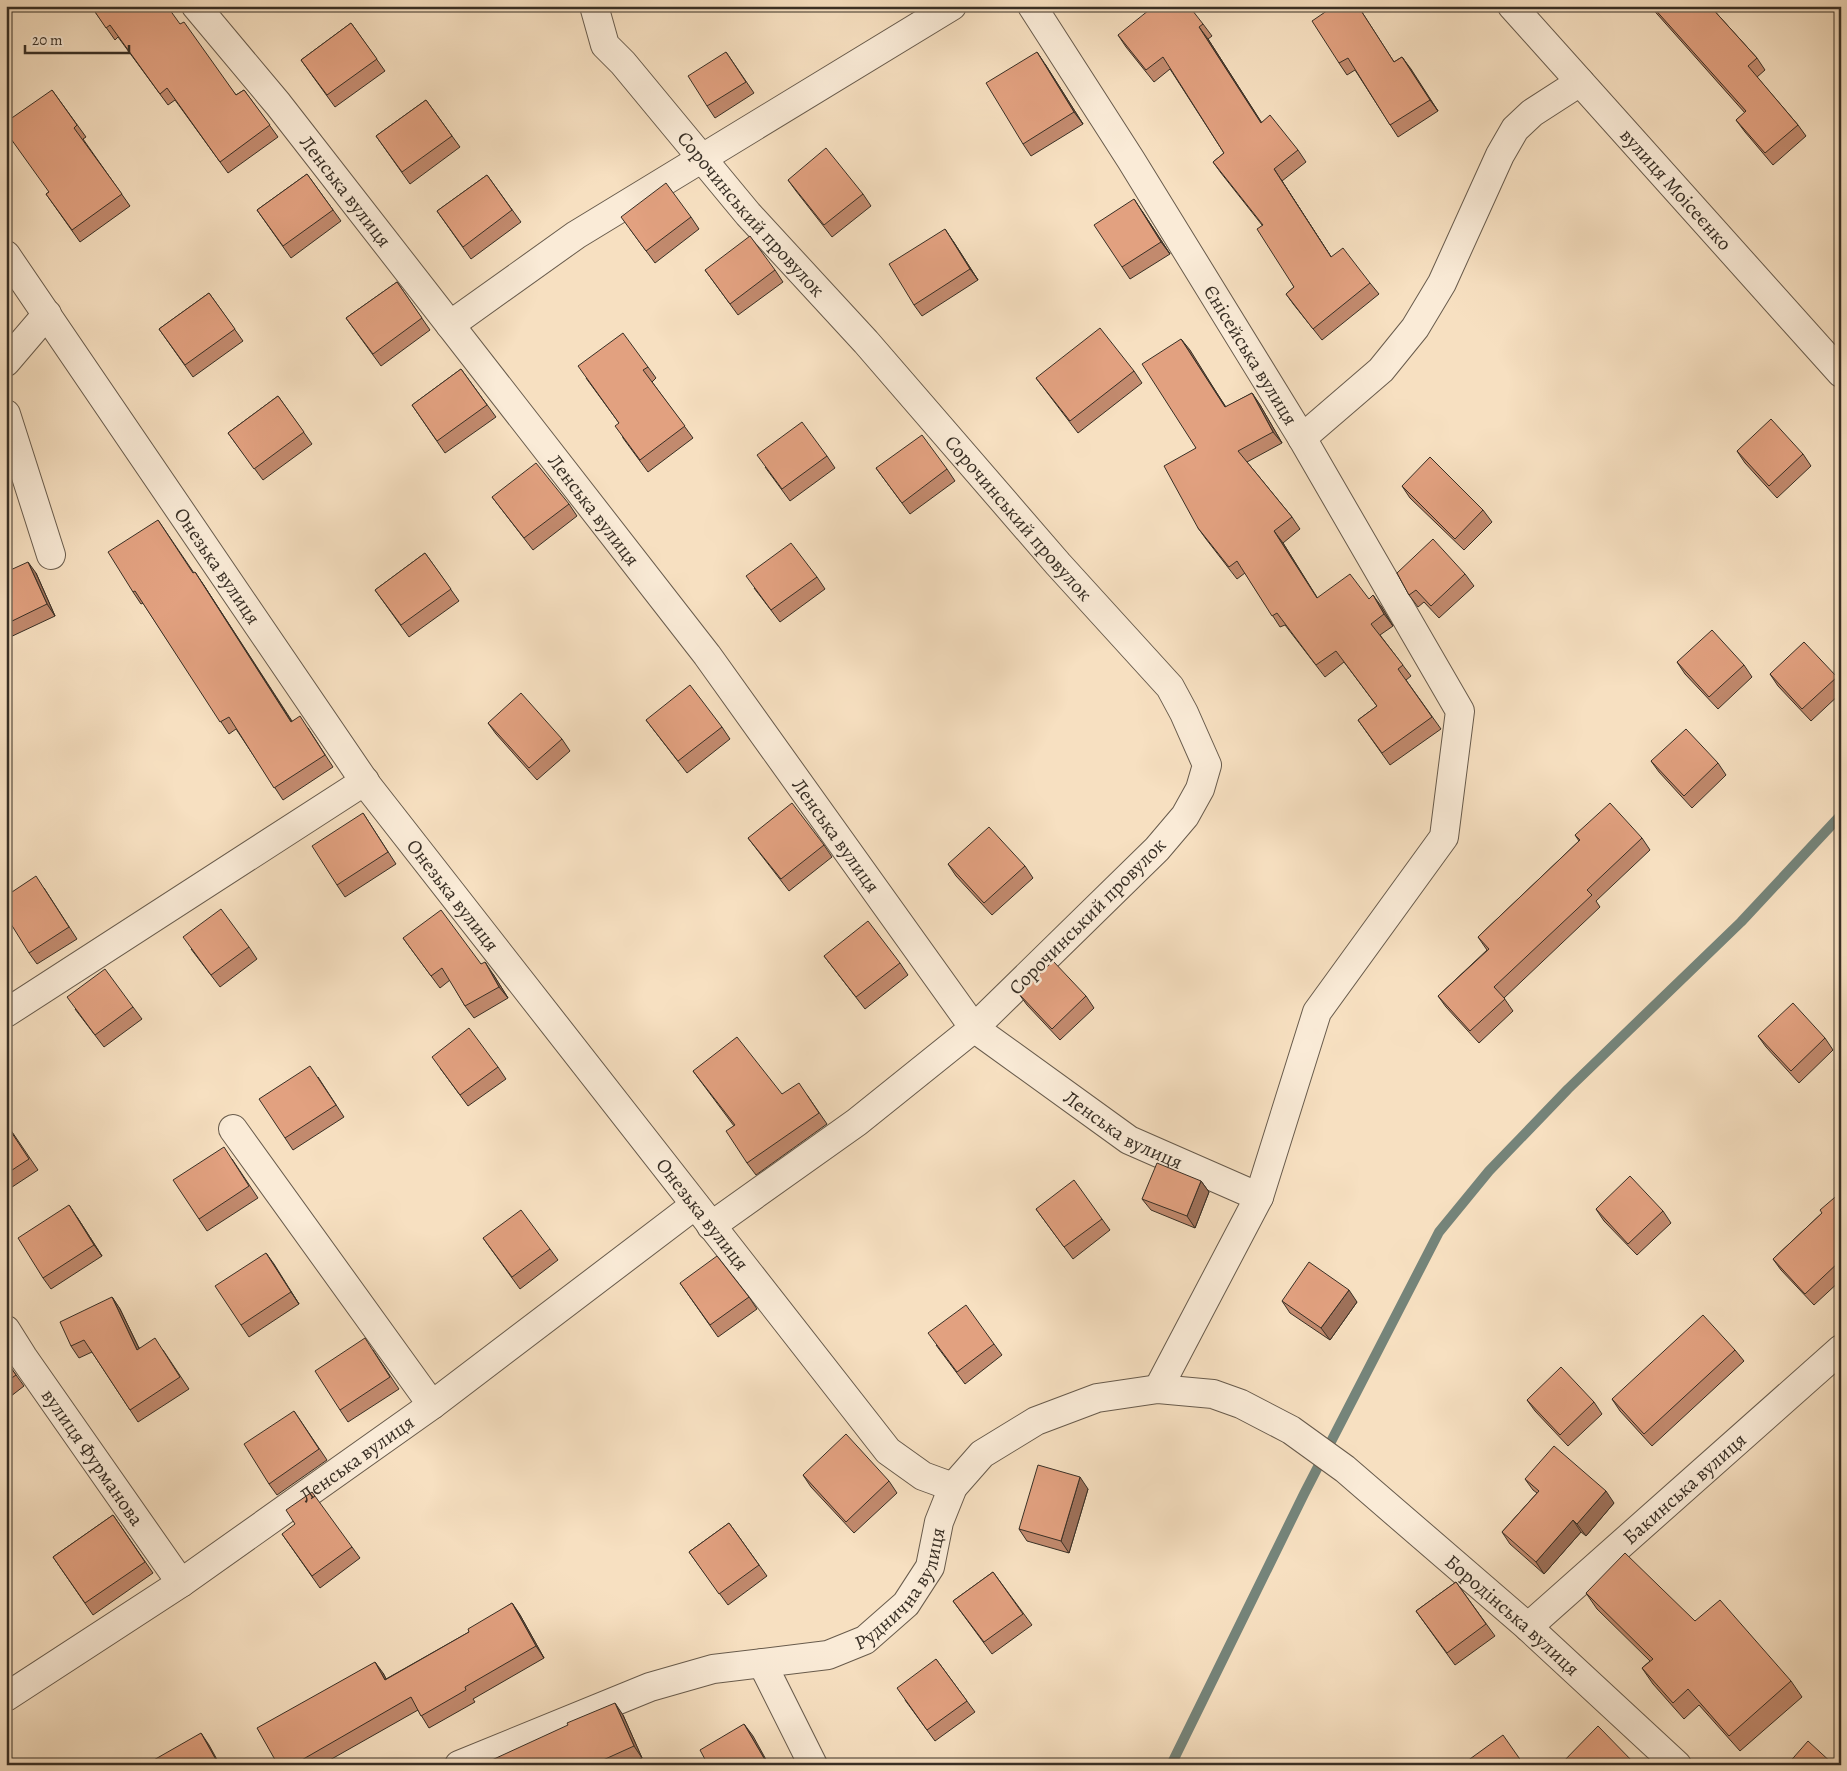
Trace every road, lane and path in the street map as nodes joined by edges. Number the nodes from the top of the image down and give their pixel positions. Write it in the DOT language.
graph roads {
  1 [pos="196,6"];
  2 [pos="594,6"];
  3 [pos="952,6"];
  4 [pos="1032,6"];
  5 [pos="1512,6"];
  6 [pos="1580,82"];
  7 [pos="702,157"];
  8 [pos="6,255"];
  9 [pos="47,314"];
  10 [pos="450,325"];
  11 [pos="6,362"];
  12 [pos="1841,373"];
  13 [pos="6,414"];
  14 [pos="1302,438"];
  15 [pos="51,555"];
  16 [pos="365,781"];
  17 [pos="6,1013"];
  18 [pos="974,1028"];
  19 [pos="233,1129"];
  20 [pos="1259,1197"];
  21 [pos="695,1205"];
  22 [pos="711,1226"];
  23 [pos="6,1330"];
  24 [pos="1841,1349"];
  25 [pos="1158,1389"];
  26 [pos="432,1405"];
  27 [pos="1291,1430"];
  28 [pos="953,1487"];
  29 [pos="181,1583"];
  30 [pos="1528,1627"];
  31 [pos="762,1663"];
  32 [pos="6,1697"];
  33 [pos="459,1765"];
  34 [pos="813,1765"];
  35 [pos="1677,1765"];
  1 -- 10 [label="street, Ленська вулиця"];
  2 -- 7 [label="street, Сорочинський провулок"];
  3 -- 7 [label="street"];
  4 -- 14 [label="street, Єнісейська вулиця"];
  5 -- 6 [label="street, вулиця Моісеєнко"];
  6 -- 12 [label="street, вулиця Моісеєнко"];
  6 -- 14 [label="street"];
  7 -- 10 [label="street"];
  7 -- 18 [label="street, Сорочинський провулок"];
  8 -- 9 [label="street, Онезька вулиця"];
  9 -- 11 [label="street"];
  9 -- 16 [label="street, Онезька вулиця"];
  10 -- 18 [label="street, Ленська вулиця"];
  13 -- 15 [label="street"];
  14 -- 20 [label="street, Єнісейська вулиця"];
  16 -- 17 [label="street"];
  16 -- 21 [label="street, Онезька вулиця"];
  18 -- 20 [label="street, Ленська вулиця"];
  18 -- 22 [label="street"];
  19 -- 26 [label="street"];
  20 -- 25 [label="street"];
  21 -- 22 [label="street, Онезька вулиця"];
  21 -- 26 [label="street, Ленська вулиця"];
  22 -- 28 [label="street, Онезька вулиця"];
  23 -- 29 [label="street, вулиця Фурманова"];
  24 -- 30 [label="street, Бакинська вулиця"];
  25 -- 27 [label="street, Руднична вулиця"];
  25 -- 28 [label="street, Руднична вулиця"];
  26 -- 29 [label="street, Ленська вулиця"];
  27 -- 30 [label="street, Бородінська вулиця"];
  28 -- 31 [label="street, Руднична вулиця"];
  29 -- 32 [label="street, Ленська вулиця"];
  30 -- 35 [label="street, Бородінська вулиця"];
  31 -- 33 [label="street, Руднична вулиця"];
  31 -- 34 [label="street"];
}
